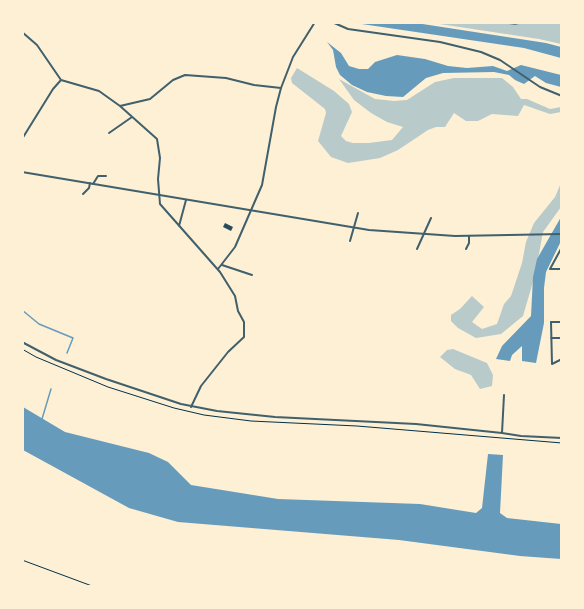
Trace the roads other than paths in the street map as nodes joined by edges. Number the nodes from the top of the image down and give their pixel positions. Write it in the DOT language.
graph roads {
  1 [pos="315,22"];
  2 [pos="333,22"];
  3 [pos="499,22"];
  4 [pos="525,22"];
  5 [pos="22,32"];
  6 [pos="61,80"];
  7 [pos="282,88"];
  8 [pos="561,96"];
  9 [pos="120,106"];
  10 [pos="132,117"];
  11 [pos="109,133"];
  12 [pos="22,139"];
  13 [pos="22,172"];
  14 [pos="106,176"];
  15 [pos="92,184"];
  16 [pos="83,195"];
  17 [pos="159,195"];
  18 [pos="186,200"];
  19 [pos="251,211"];
  20 [pos="358,213"];
  21 [pos="431,218"];
  22 [pos="179,227"];
  23 [pos="354,228"];
  24 [pos="485,230"];
  25 [pos="561,234"];
  26 [pos="424,235"];
  27 [pos="469,236"];
  28 [pos="483,236"];
  29 [pos="350,241"];
  30 [pos="561,247"];
  31 [pos="417,249"];
  32 [pos="466,249"];
  33 [pos="556,256"];
  34 [pos="561,258"];
  35 [pos="222,265"];
  36 [pos="218,269"];
  37 [pos="561,269"];
  38 [pos="252,275"];
  39 [pos="561,322"];
  40 [pos="551,338"];
  41 [pos="561,338"];
  42 [pos="22,342"];
  43 [pos="561,359"];
  44 [pos="504,395"];
  45 [pos="192,407"];
  46 [pos="502,433"];
  47 [pos="561,438"];
  1 -- 7 [label="street"];
  2 -- 8 [label="street"];
  3 -- 4 [label="street"];
  5 -- 6 [label="street"];
  6 -- 9 [label="street"];
  6 -- 12 [label="street"];
  7 -- 9 [label="street"];
  7 -- 19 [label="street"];
  9 -- 10 [label="street"];
  10 -- 11 [label="street"];
  10 -- 17 [label="street"];
  13 -- 15 [label="street"];
  14 -- 15 [label="street"];
  15 -- 16 [label="street"];
  15 -- 17 [label="street"];
  17 -- 18 [label="street"];
  17 -- 22 [label="street"];
  18 -- 19 [label="street"];
  18 -- 22 [label="street"];
  19 -- 23 [label="street"];
  19 -- 35 [label="street"];
  20 -- 23 [label="street"];
  21 -- 26 [label="street"];
  22 -- 36 [label="street"];
  23 -- 26 [label="street"];
  23 -- 29 [label="street"];
  24 -- 28 [label="street"];
  25 -- 28 [label="street"];
  26 -- 27 [label="street"];
  26 -- 31 [label="street"];
  27 -- 28 [label="street"];
  27 -- 32 [label="street"];
  30 -- 33 [label="street"];
  33 -- 34 [label="street"];
  33 -- 37 [label="street"];
  35 -- 36 [label="street"];
  35 -- 38 [label="street"];
  36 -- 45 [label="street"];
  39 -- 40 [label="street"];
  40 -- 41 [label="street"];
  40 -- 43 [label="street"];
  42 -- 45 [label="street"];
  44 -- 46 [label="street"];
  45 -- 46 [label="street"];
  46 -- 47 [label="street"];
}
